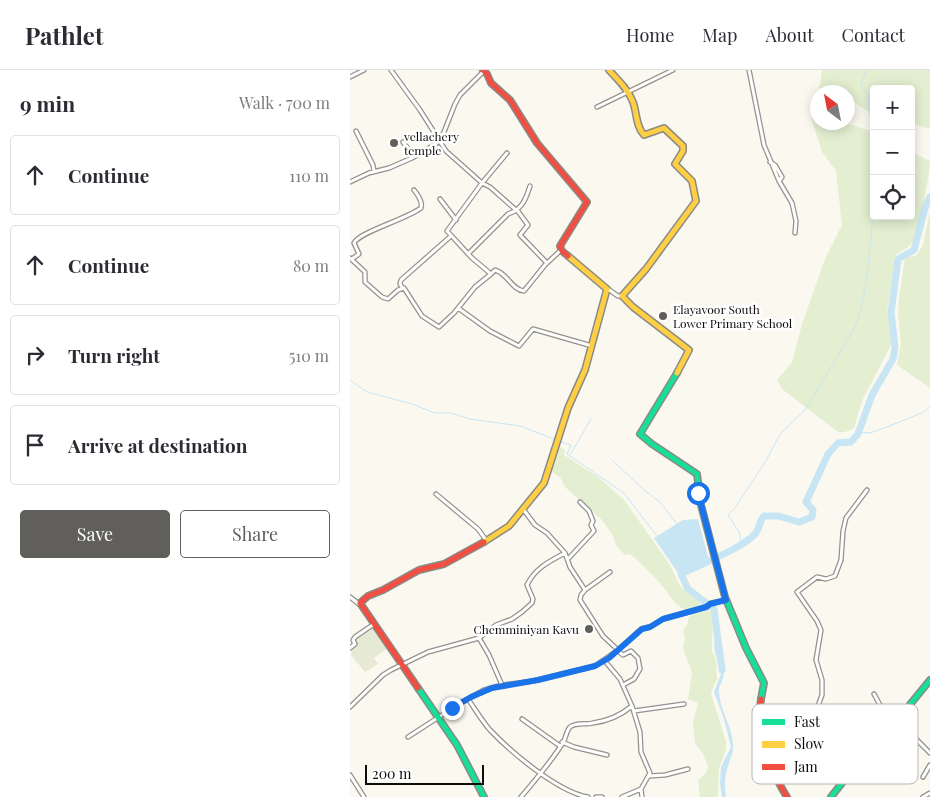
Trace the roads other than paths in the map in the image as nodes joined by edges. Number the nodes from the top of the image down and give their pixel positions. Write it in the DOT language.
graph roads {
  1 [pos="363,70"];
  2 [pos="391,70"];
  3 [pos="484,70"];
  4 [pos="609,70"];
  5 [pos="673,70"];
  6 [pos="749,70"];
  7 [pos="350,77"];
  8 [pos="629,93"];
  9 [pos="597,108"];
  10 [pos="356,132"];
  11 [pos="439,140"];
  12 [pos="403,142"];
  13 [pos="507,153"];
  14 [pos="414,157"];
  15 [pos="374,171"];
  16 [pos="350,182"];
  17 [pos="482,183"];
  18 [pos="530,186"];
  19 [pos="414,190"];
  20 [pos="440,199"];
  21 [pos="516,210"];
  22 [pos="456,220"];
  23 [pos="795,233"];
  24 [pos="451,236"];
  25 [pos="562,250"];
  26 [pos="468,254"];
  27 [pos="351,258"];
  28 [pos="547,263"];
  29 [pos="491,274"];
  30 [pos="402,287"];
  31 [pos="607,289"];
  32 [pos="622,296"];
  33 [pos="458,308"];
  34 [pos="592,346"];
  35 [pos="867,490"];
  36 [pos="436,494"];
  37 [pos="580,502"];
  38 [pos="523,509"];
  39 [pos="486,541"];
  40 [pos="565,553"];
  41 [pos="568,559"];
  42 [pos="610,572"];
  43 [pos="585,590"];
  44 [pos="350,597"];
  45 [pos="726,600"];
  46 [pos="360,605"];
  47 [pos="374,624"];
  48 [pos="479,638"];
  49 [pos="350,648"];
  50 [pos="618,650"];
  51 [pos="604,660"];
  52 [pos="402,665"];
  53 [pos="930,680"];
  54 [pos="502,685"];
  55 [pos="623,685"];
  56 [pos="874,694"];
  57 [pos="468,699"];
  58 [pos="684,704"];
  59 [pos="762,704"];
  60 [pos="818,704"];
  61 [pos="879,704"];
  62 [pos="910,704"];
  63 [pos="632,706"];
  64 [pos="350,707"];
  65 [pos="634,711"];
  66 [pos="438,718"];
  67 [pos="522,719"];
  68 [pos="408,737"];
  69 [pos="918,741"];
  70 [pos="561,744"];
  71 [pos="930,753"];
  72 [pos="607,755"];
  73 [pos="930,765"];
  74 [pos="688,769"];
  75 [pos="541,774"];
  76 [pos="350,775"];
  77 [pos="649,776"];
  78 [pos="923,777"];
  79 [pos="779,784"];
  80 [pos="841,785"];
  81 [pos="641,789"];
  82 [pos="930,793"];
  83 [pos="364,797"];
  84 [pos="484,797"];
  85 [pos="521,797"];
  86 [pos="588,797"];
  87 [pos="596,797"];
  88 [pos="602,797"];
  89 [pos="622,797"];
  90 [pos="642,797"];
  91 [pos="787,797"];
  92 [pos="831,797"];
  93 [pos="923,797"];
  1 -- 7 [label="street"];
  2 -- 11 [label="street"];
  3 -- 11 [label="street"];
  3 -- 25 [label="main road"];
  4 -- 8 [label="main road"];
  5 -- 8 [label="street"];
  6 -- 23 [label="street"];
  8 -- 9 [label="street"];
  8 -- 32 [label="main road"];
  10 -- 15 [label="street"];
  11 -- 14 [label="street"];
  11 -- 17 [label="street"];
  12 -- 14 [label="street"];
  13 -- 17 [label="street"];
  14 -- 15 [label="street"];
  15 -- 16 [label="street"];
  17 -- 21 [label="street"];
  17 -- 22 [label="street"];
  18 -- 21 [label="street"];
  19 -- 27 [label="street"];
  20 -- 22 [label="street"];
  21 -- 26 [label="street"];
  21 -- 28 [label="street"];
  22 -- 24 [label="street"];
  24 -- 26 [label="street"];
  24 -- 30 [label="street"];
  25 -- 28 [label="street"];
  25 -- 31 [label="main road"];
  26 -- 29 [label="street"];
  27 -- 30 [label="street"];
  28 -- 29 [label="street"];
  29 -- 33 [label="street"];
  30 -- 33 [label="street"];
  31 -- 32 [label="street"];
  31 -- 34 [label="main road"];
  32 -- 45 [label="main road"];
  33 -- 34 [label="street"];
  34 -- 38 [label="main road"];
  35 -- 60 [label="street"];
  36 -- 39 [label="street"];
  37 -- 41 [label="street"];
  38 -- 39 [label="main road"];
  38 -- 40 [label="street"];
  39 -- 46 [label="main road"];
  40 -- 41 [label="street"];
  40 -- 48 [label="street"];
  41 -- 43 [label="street"];
  42 -- 43 [label="street"];
  43 -- 50 [label="street"];
  44 -- 46 [label="street"];
  45 -- 50 [label="street"];
  45 -- 59 [label="main road"];
  46 -- 47 [label="main road"];
  47 -- 49 [label="street"];
  47 -- 52 [label="main road"];
  48 -- 52 [label="street"];
  48 -- 54 [label="street"];
  50 -- 51 [label="street"];
  50 -- 55 [label="street"];
  51 -- 54 [label="street"];
  51 -- 55 [label="street"];
  52 -- 64 [label="street"];
  52 -- 66 [label="main road"];
  53 -- 62 [label="main road"];
  54 -- 57 [label="street"];
  55 -- 63 [label="street"];
  56 -- 61 [label="street"];
  57 -- 66 [label="street"];
  57 -- 75 [label="street"];
  58 -- 65 [label="street"];
  63 -- 65 [label="street"];
  63 -- 70 [label="street"];
  65 -- 77 [label="street"];
  66 -- 68 [label="street"];
  66 -- 84 [label="main road"];
  67 -- 70 [label="street"];
  69 -- 71 [label="street"];
  70 -- 72 [label="street"];
  70 -- 75 [label="street"];
  73 -- 78 [label="street"];
  74 -- 77 [label="street"];
  75 -- 85 [label="street"];
  75 -- 86 [label="street"];
  76 -- 83 [label="street"];
  77 -- 81 [label="street"];
  79 -- 91 [label="main road"];
  80 -- 92 [label="main road"];
  81 -- 89 [label="street"];
  81 -- 90 [label="street"];
  82 -- 93 [label="street"];
  87 -- 88 [label="street"];
}
